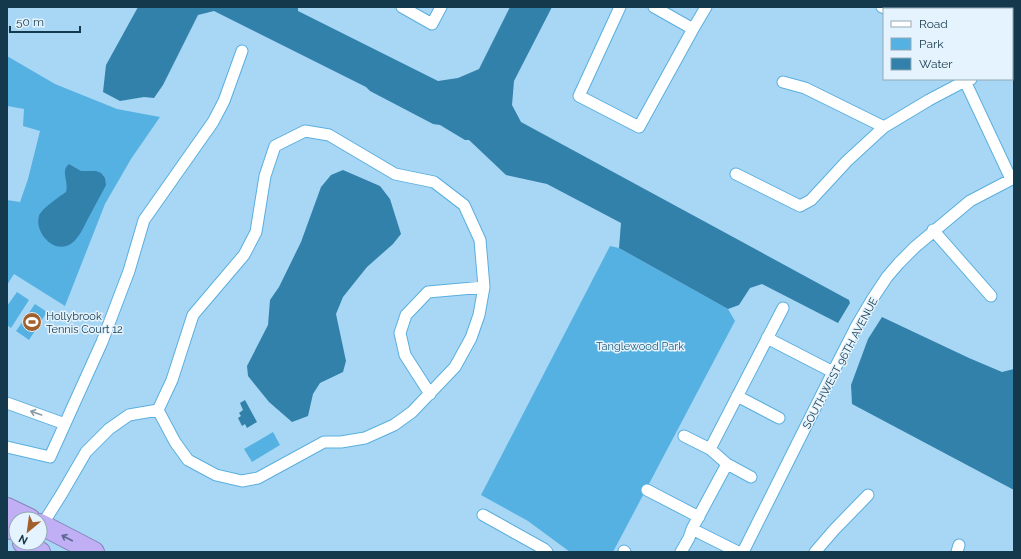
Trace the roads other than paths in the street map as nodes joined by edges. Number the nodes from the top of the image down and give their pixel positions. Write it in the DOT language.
graph roads {
  1 [pos="402,7"];
  2 [pos="441,7"];
  3 [pos="620,7"];
  4 [pos="654,7"];
  5 [pos="706,7"];
  6 [pos="693,29"];
  7 [pos="242,51"];
  8 [pos="967,80"];
  9 [pos="783,82"];
  10 [pos="884,127"];
  11 [pos="736,174"];
  12 [pos="1013,179"];
  13 [pos="934,230"];
  14 [pos="484,287"];
  15 [pos="991,296"];
  16 [pos="783,308"];
  17 [pos="768,338"];
  18 [pos="833,372"];
  19 [pos="430,394"];
  20 [pos="737,396"];
  21 [pos="7,403"];
  22 [pos="158,410"];
  23 [pos="779,418"];
  24 [pos="66,424"];
  25 [pos="684,436"];
  26 [pos="7,447"];
  27 [pos="710,449"];
  28 [pos="727,464"];
  29 [pos="751,477"];
  30 [pos="647,490"];
  31 [pos="868,495"];
  32 [pos="48,511"];
  33 [pos="482,515"];
  34 [pos="698,517"];
  35 [pos="48,529"];
  36 [pos="692,529"];
  37 [pos="94,552"];
  38 [pos="547,552"];
  39 [pos="681,552"];
  40 [pos="738,552"];
  41 [pos="743,552"];
  42 [pos="815,552"];
  1 -- 2 [label="street"];
  3 -- 6 [label="street"];
  4 -- 6 [label="street"];
  5 -- 6 [label="street"];
  7 -- 24 [label="street"];
  8 -- 10 [label="street"];
  8 -- 12 [label="street"];
  9 -- 10 [label="street"];
  10 -- 11 [label="street"];
  12 -- 13 [label="street, SOUTHWEST 96TH AVENUE"];
  13 -- 15 [label="street"];
  13 -- 18 [label="street, SOUTHWEST 96TH AVENUE"];
  14 -- 19 [label="street"];
  14 -- 19 [label="street"];
  14 -- 22 [label="street"];
  16 -- 17 [label="street"];
  17 -- 18 [label="street"];
  17 -- 20 [label="street"];
  18 -- 41 [label="street, SOUTHWEST 96TH AVENUE"];
  19 -- 22 [label="street"];
  20 -- 23 [label="street"];
  20 -- 27 [label="street"];
  24 -- 21 [label="street, one-way"];
  22 -- 32 [label="street"];
  24 -- 26 [label="street"];
  25 -- 27 [label="street"];
  27 -- 28 [label="street"];
  28 -- 29 [label="street"];
  28 -- 34 [label="street"];
  30 -- 34 [label="street"];
  31 -- 42 [label="street"];
  33 -- 38 [label="street"];
  34 -- 36 [label="street"];
  37 -- 35 [label="highway, one-way"];
  36 -- 39 [label="street"];
  36 -- 40 [label="street"];
}
